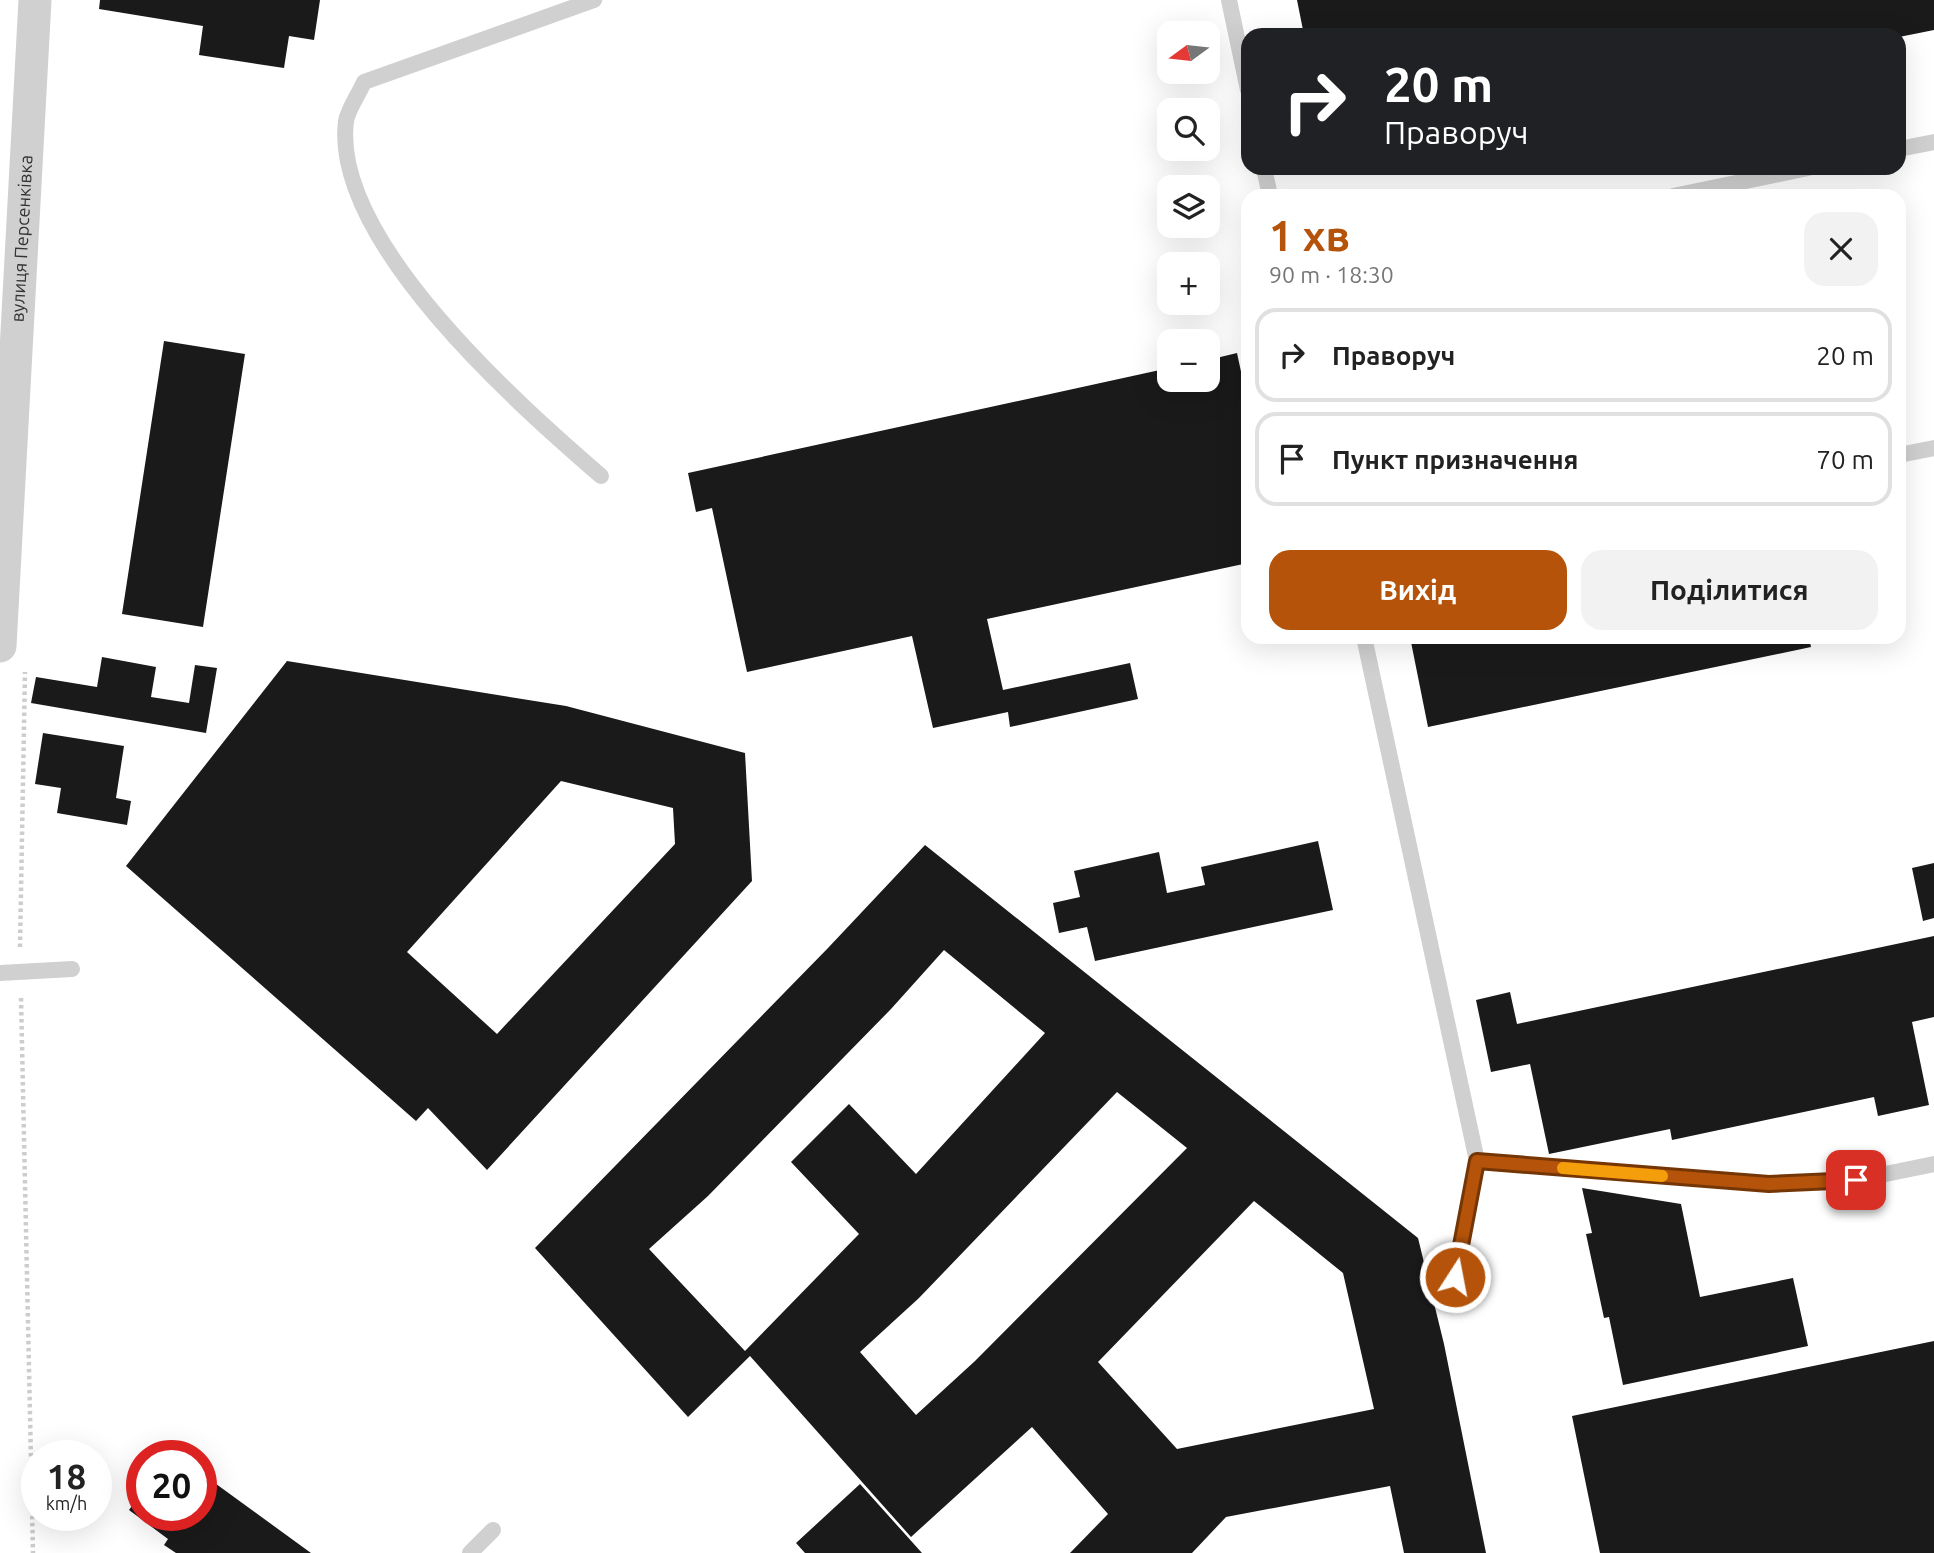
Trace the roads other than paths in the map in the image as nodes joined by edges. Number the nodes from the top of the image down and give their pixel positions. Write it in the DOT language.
graph roads {
  1 [pos="35,0"];
  2 [pos="594,0"];
  3 [pos="1229,0"];
  4 [pos="1241,57"];
  5 [pos="1934,142"];
  6 [pos="1906,148"];
  7 [pos="1774,175"];
  8 [pos="1707,189"];
  9 [pos="1934,448"];
  10 [pos="1906,454"];
  11 [pos="601,476"];
  12 [pos="1366,644"];
  13 [pos="12,652"];
  14 [pos="72,969"];
  15 [pos="0,973"];
  16 [pos="1477,1161"];
  17 [pos="1934,1164"];
  18 [pos="1455,1277"];
  19 [pos="493,1530"];
  20 [pos="470,1553"];
  1 -- 13 [label="street, вулиця Персенківка"];
  2 -- 11 [label="lane"];
  3 -- 4 [label="lane"];
  5 -- 6 [label="lane"];
  7 -- 8 [label="lane"];
  9 -- 10 [label="lane"];
  12 -- 16 [label="lane"];
  14 -- 15 [label="lane"];
  16 -- 17 [label="lane"];
  16 -- 18 [label="lane"];
  19 -- 20 [label="lane"];
}
